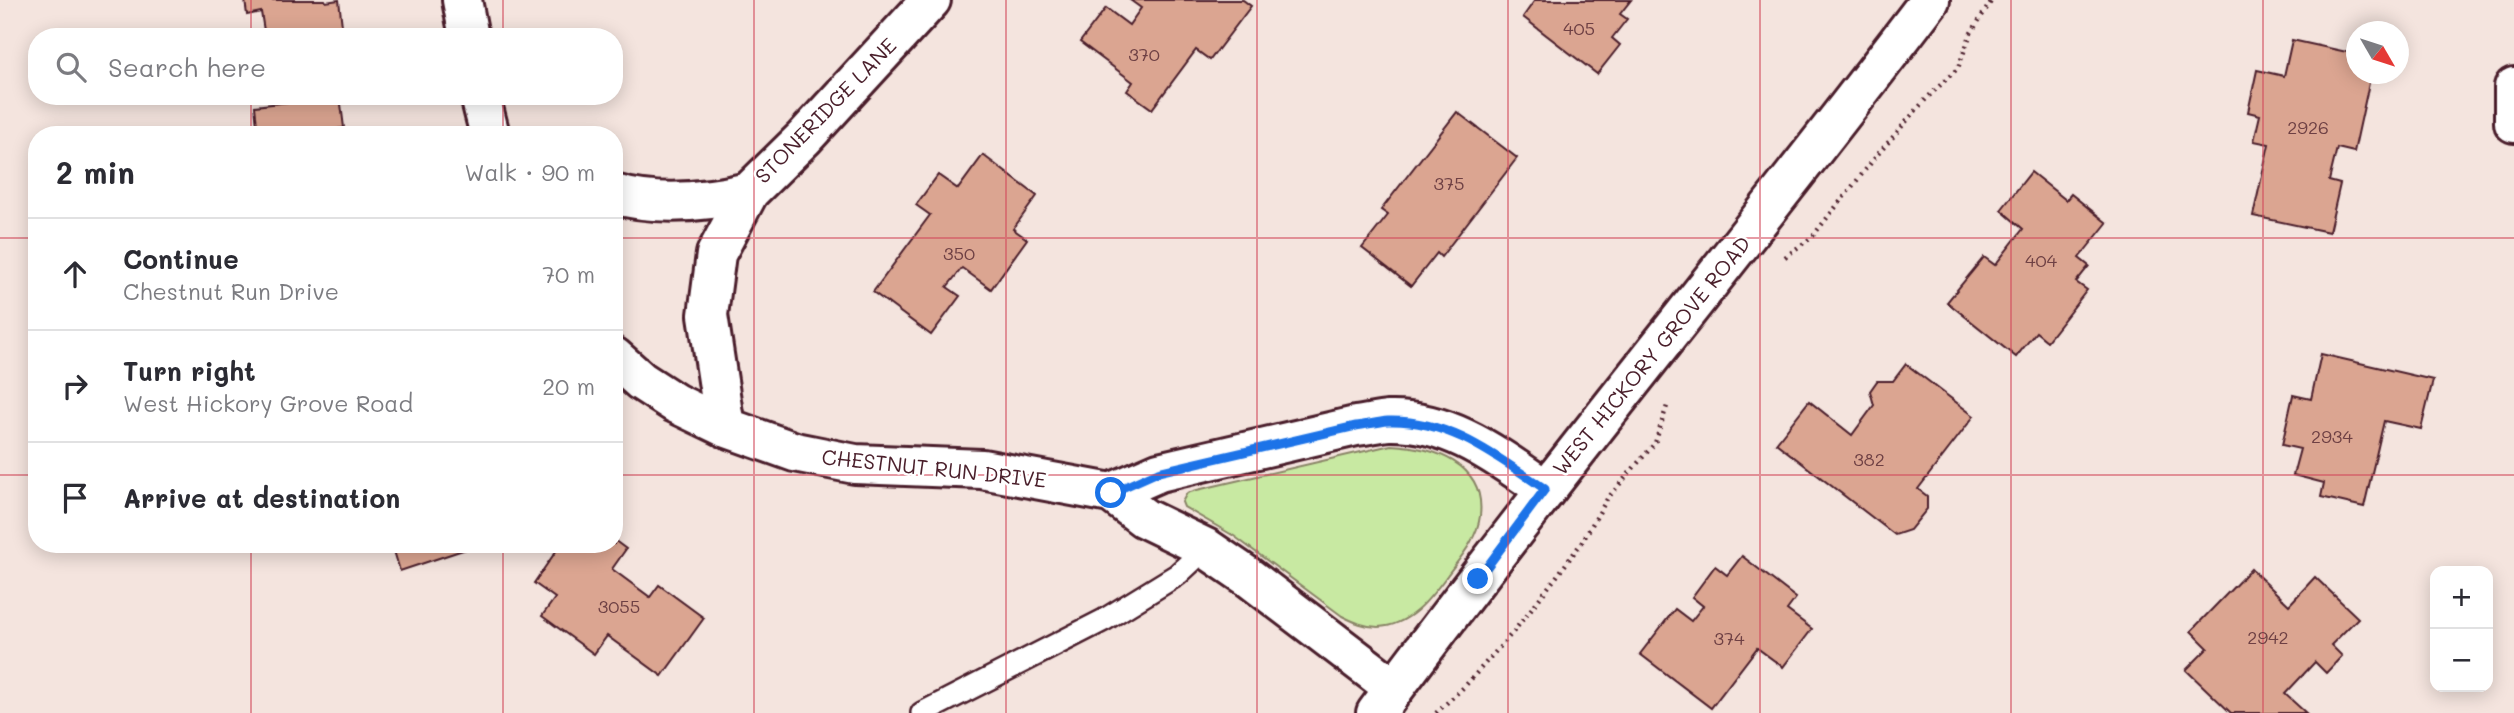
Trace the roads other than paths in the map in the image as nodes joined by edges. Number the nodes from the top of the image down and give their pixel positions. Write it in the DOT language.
graph roads {
  1 [pos="463,0"];
  2 [pos="931,0"];
  3 [pos="1930,0"];
  4 [pos="468,28"];
  5 [pos="2514,87"];
  6 [pos="482,105"];
  7 [pos="2514,123"];
  8 [pos="488,126"];
  9 [pos="749,192"];
  10 [pos="623,195"];
  11 [pos="623,364"];
  12 [pos="726,427"];
  13 [pos="1545,489"];
  14 [pos="1111,493"];
  15 [pos="1206,548"];
  16 [pos="1385,701"];
  17 [pos="922,713"];
  1 -- 4 [label="street"];
  2 -- 9 [label="street, STONERIDGE LANE"];
  3 -- 13 [label="street, WEST HICKORY GROVE ROAD"];
  5 -- 7 [label="street"];
  6 -- 8 [label="street"];
  9 -- 10 [label="street, STONERIDGE LANE"];
  9 -- 12 [label="street, STONERIDGE LANE"];
  11 -- 12 [label="street, CHESTNUT RUN DRIVE"];
  12 -- 14 [label="street, CHESTNUT RUN DRIVE"];
  13 -- 14 [label="street"];
  13 -- 16 [label="street, WEST HICKORY GROVE ROAD"];
  14 -- 15 [label="street, CHESTNUT RUN DRIVE"];
  15 -- 16 [label="street, CHESTNUT RUN DRIVE"];
  15 -- 17 [label="lane"];
}
